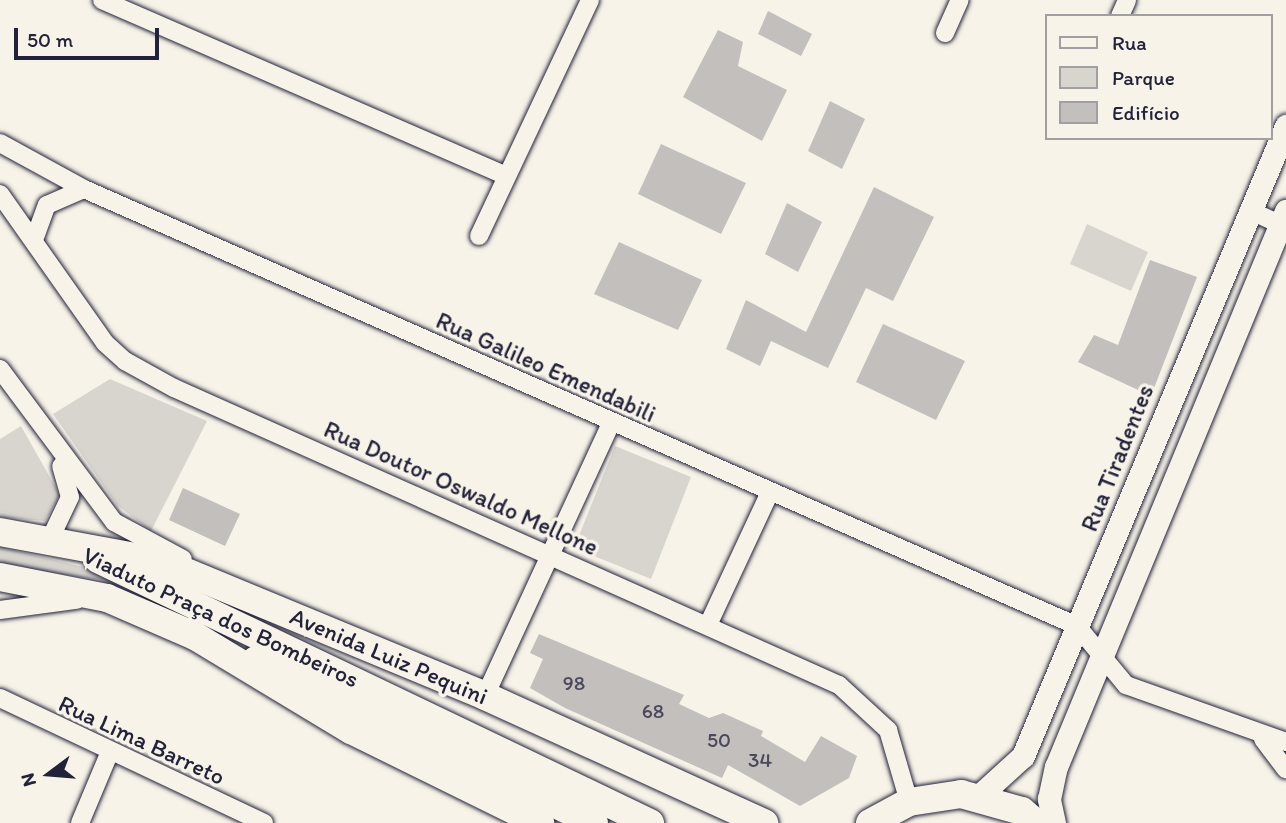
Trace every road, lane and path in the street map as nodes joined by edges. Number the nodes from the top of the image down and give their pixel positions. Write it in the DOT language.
graph roads {
  1 [pos="102,0"];
  2 [pos="590,0"];
  3 [pos="960,0"];
  4 [pos="945,33"];
  5 [pos="1286,126"];
  6 [pos="0,143"];
  7 [pos="506,176"];
  8 [pos="83,189"];
  9 [pos="0,194"];
  10 [pos="1250,211"];
  11 [pos="1284,221"];
  12 [pos="479,236"];
  13 [pos="34,240"];
  14 [pos="1184,363"];
  15 [pos="0,369"];
  16 [pos="1218,379"];
  17 [pos="611,423"];
  18 [pos="56,449"];
  19 [pos="770,492"];
  20 [pos="0,532"];
  21 [pos="51,537"];
  22 [pos="552,555"];
  23 [pos="0,578"];
  24 [pos="107,598"];
  25 [pos="0,610"];
  26 [pos="281,611"];
  27 [pos="708,625"];
  28 [pos="1077,626"];
  29 [pos="195,636"];
  30 [pos="1100,657"];
  31 [pos="485,696"];
  32 [pos="0,698"];
  33 [pos="384,705"];
  34 [pos="1263,739"];
  35 [pos="1286,742"];
  36 [pos="108,754"];
  37 [pos="1286,769"];
  38 [pos="979,796"];
  39 [pos="909,802"];
  40 [pos="80,823"];
  41 [pos="264,823"];
  42 [pos="540,823"];
  43 [pos="594,823"];
  44 [pos="650,823"];
  45 [pos="764,823"];
  46 [pos="870,823"];
  47 [pos="1036,823"];
  48 [pos="1054,823"];
  1 -- 7 [label="street"];
  2 -- 7 [label="street"];
  3 -- 4 [label="street"];
  5 -- 10 [label="street, Rua Tiradentes"];
  6 -- 8 [label="street, Rua Galileo Emendabili"];
  7 -- 12 [label="street"];
  8 -- 13 [label="street"];
  8 -- 17 [label="street, Rua Galileo Emendabili"];
  9 -- 13 [label="street, Rua Doutor Oswaldo Mellone"];
  10 -- 11 [label="street"];
  10 -- 14 [label="street, Rua Tiradentes"];
  11 -- 16 [label="street"];
  13 -- 22 [label="street, Rua Doutor Oswaldo Mellone"];
  14 -- 16 [label="street"];
  14 -- 28 [label="street, Rua Tiradentes"];
  15 -- 18 [label="street"];
  16 -- 30 [label="street"];
  17 -- 19 [label="street, Rua Galileo Emendabili"];
  17 -- 22 [label="street"];
  18 -- 21 [label="street"];
  18 -- 26 [label="street"];
  19 -- 27 [label="street"];
  19 -- 28 [label="street, Rua Galileo Emendabili"];
  20 -- 21 [label="main road, Avenida Luiz Pequini"];
  21 -- 26 [label="main road, Avenida Luiz Pequini"];
  21 -- 33 [label="main road, Viaduto Praça dos Bombeiros"];
  22 -- 27 [label="street, Rua Doutor Oswaldo Mellone"];
  22 -- 31 [label="street"];
  23 -- 24 [label="main road"];
  24 -- 25 [label="street"];
  24 -- 29 [label="main road"];
  26 -- 31 [label="main road, Avenida Luiz Pequini"];
  27 -- 39 [label="street, Rua Doutor Oswaldo Mellone"];
  28 -- 30 [label="street"];
  28 -- 38 [label="street, Rua Tiradentes"];
  29 -- 33 [label="main road, Viaduto Praça dos Bombeiros"];
  29 -- 42 [label="main road"];
  30 -- 34 [label="street"];
  30 -- 48 [label="street"];
  31 -- 45 [label="main road, Avenida Luiz Pequini"];
  32 -- 36 [label="street, Rua Lima Barreto"];
  33 -- 43 [label="main road"];
  33 -- 44 [label="main road"];
  34 -- 35 [label="street"];
  34 -- 37 [label="street"];
  36 -- 40 [label="street"];
  36 -- 41 [label="street, Rua Lima Barreto"];
  38 -- 39 [label="main road"];
  38 -- 47 [label="main road"];
  39 -- 46 [label="main road"];
}
